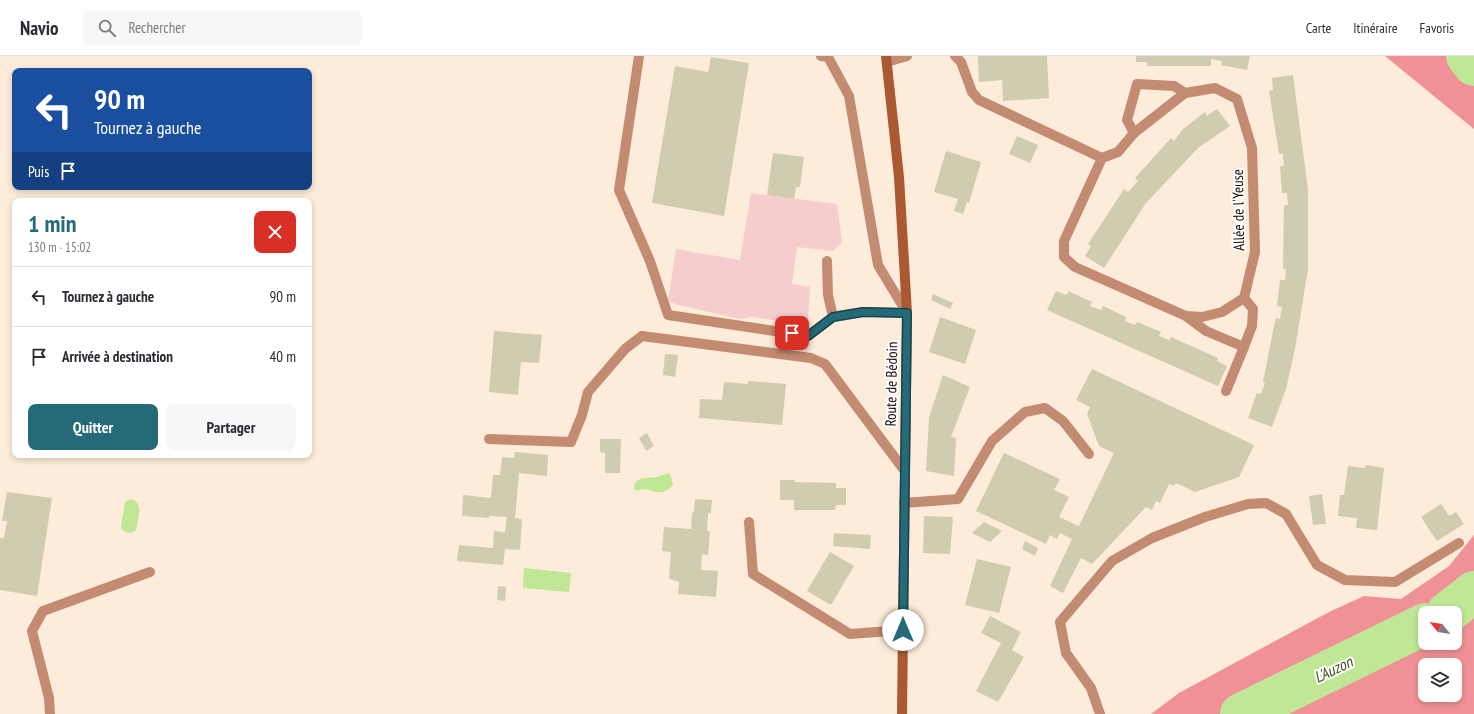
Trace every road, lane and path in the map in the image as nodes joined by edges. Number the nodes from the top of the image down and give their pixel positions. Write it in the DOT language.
graph roads {
  1 [pos="639,56"];
  2 [pos="821,56"];
  3 [pos="907,56"];
  4 [pos="956,56"];
  5 [pos="886,59"];
  6 [pos="1185,94"];
  7 [pos="1134,133"];
  8 [pos="1102,158"];
  9 [pos="827,261"];
  10 [pos="1244,298"];
  11 [pos="907,313"];
  12 [pos="1186,316"];
  13 [pos="833,317"];
  14 [pos="1244,347"];
  15 [pos="1226,391"];
  16 [pos="489,439"];
  17 [pos="1089,454"];
  18 [pos="904,470"];
  19 [pos="904,503"];
  20 [pos="749,522"];
  21 [pos="1459,543"];
  22 [pos="150,572"];
  23 [pos="903,630"];
  24 [pos="50,714"];
  25 [pos="902,714"];
  26 [pos="1100,714"];
  1 -- 13 [label="street"];
  2 -- 11 [label="street"];
  3 -- 5 [label="street"];
  4 -- 8 [label="street"];
  5 -- 11 [label="main road, Route de Bédoin"];
  6 -- 7 [label="street, Allée de l'Yeuse"];
  6 -- 7 [label="street"];
  6 -- 10 [label="street, Allée de l'Yeuse"];
  7 -- 8 [label="street, Allée de l'Yeuse"];
  8 -- 12 [label="street"];
  9 -- 13 [label="street"];
  10 -- 12 [label="street"];
  10 -- 14 [label="street"];
  11 -- 13 [label="street"];
  11 -- 18 [label="main road, Route de Bédoin"];
  12 -- 14 [label="street"];
  14 -- 15 [label="street"];
  16 -- 18 [label="street"];
  17 -- 19 [label="street"];
  18 -- 19 [label="main road, Route de Bédoin"];
  19 -- 23 [label="main road, Route de Bédoin"];
  20 -- 23 [label="street"];
  21 -- 26 [label="street"];
  22 -- 24 [label="street"];
  23 -- 25 [label="main road, Route de Bédoin"];
}
